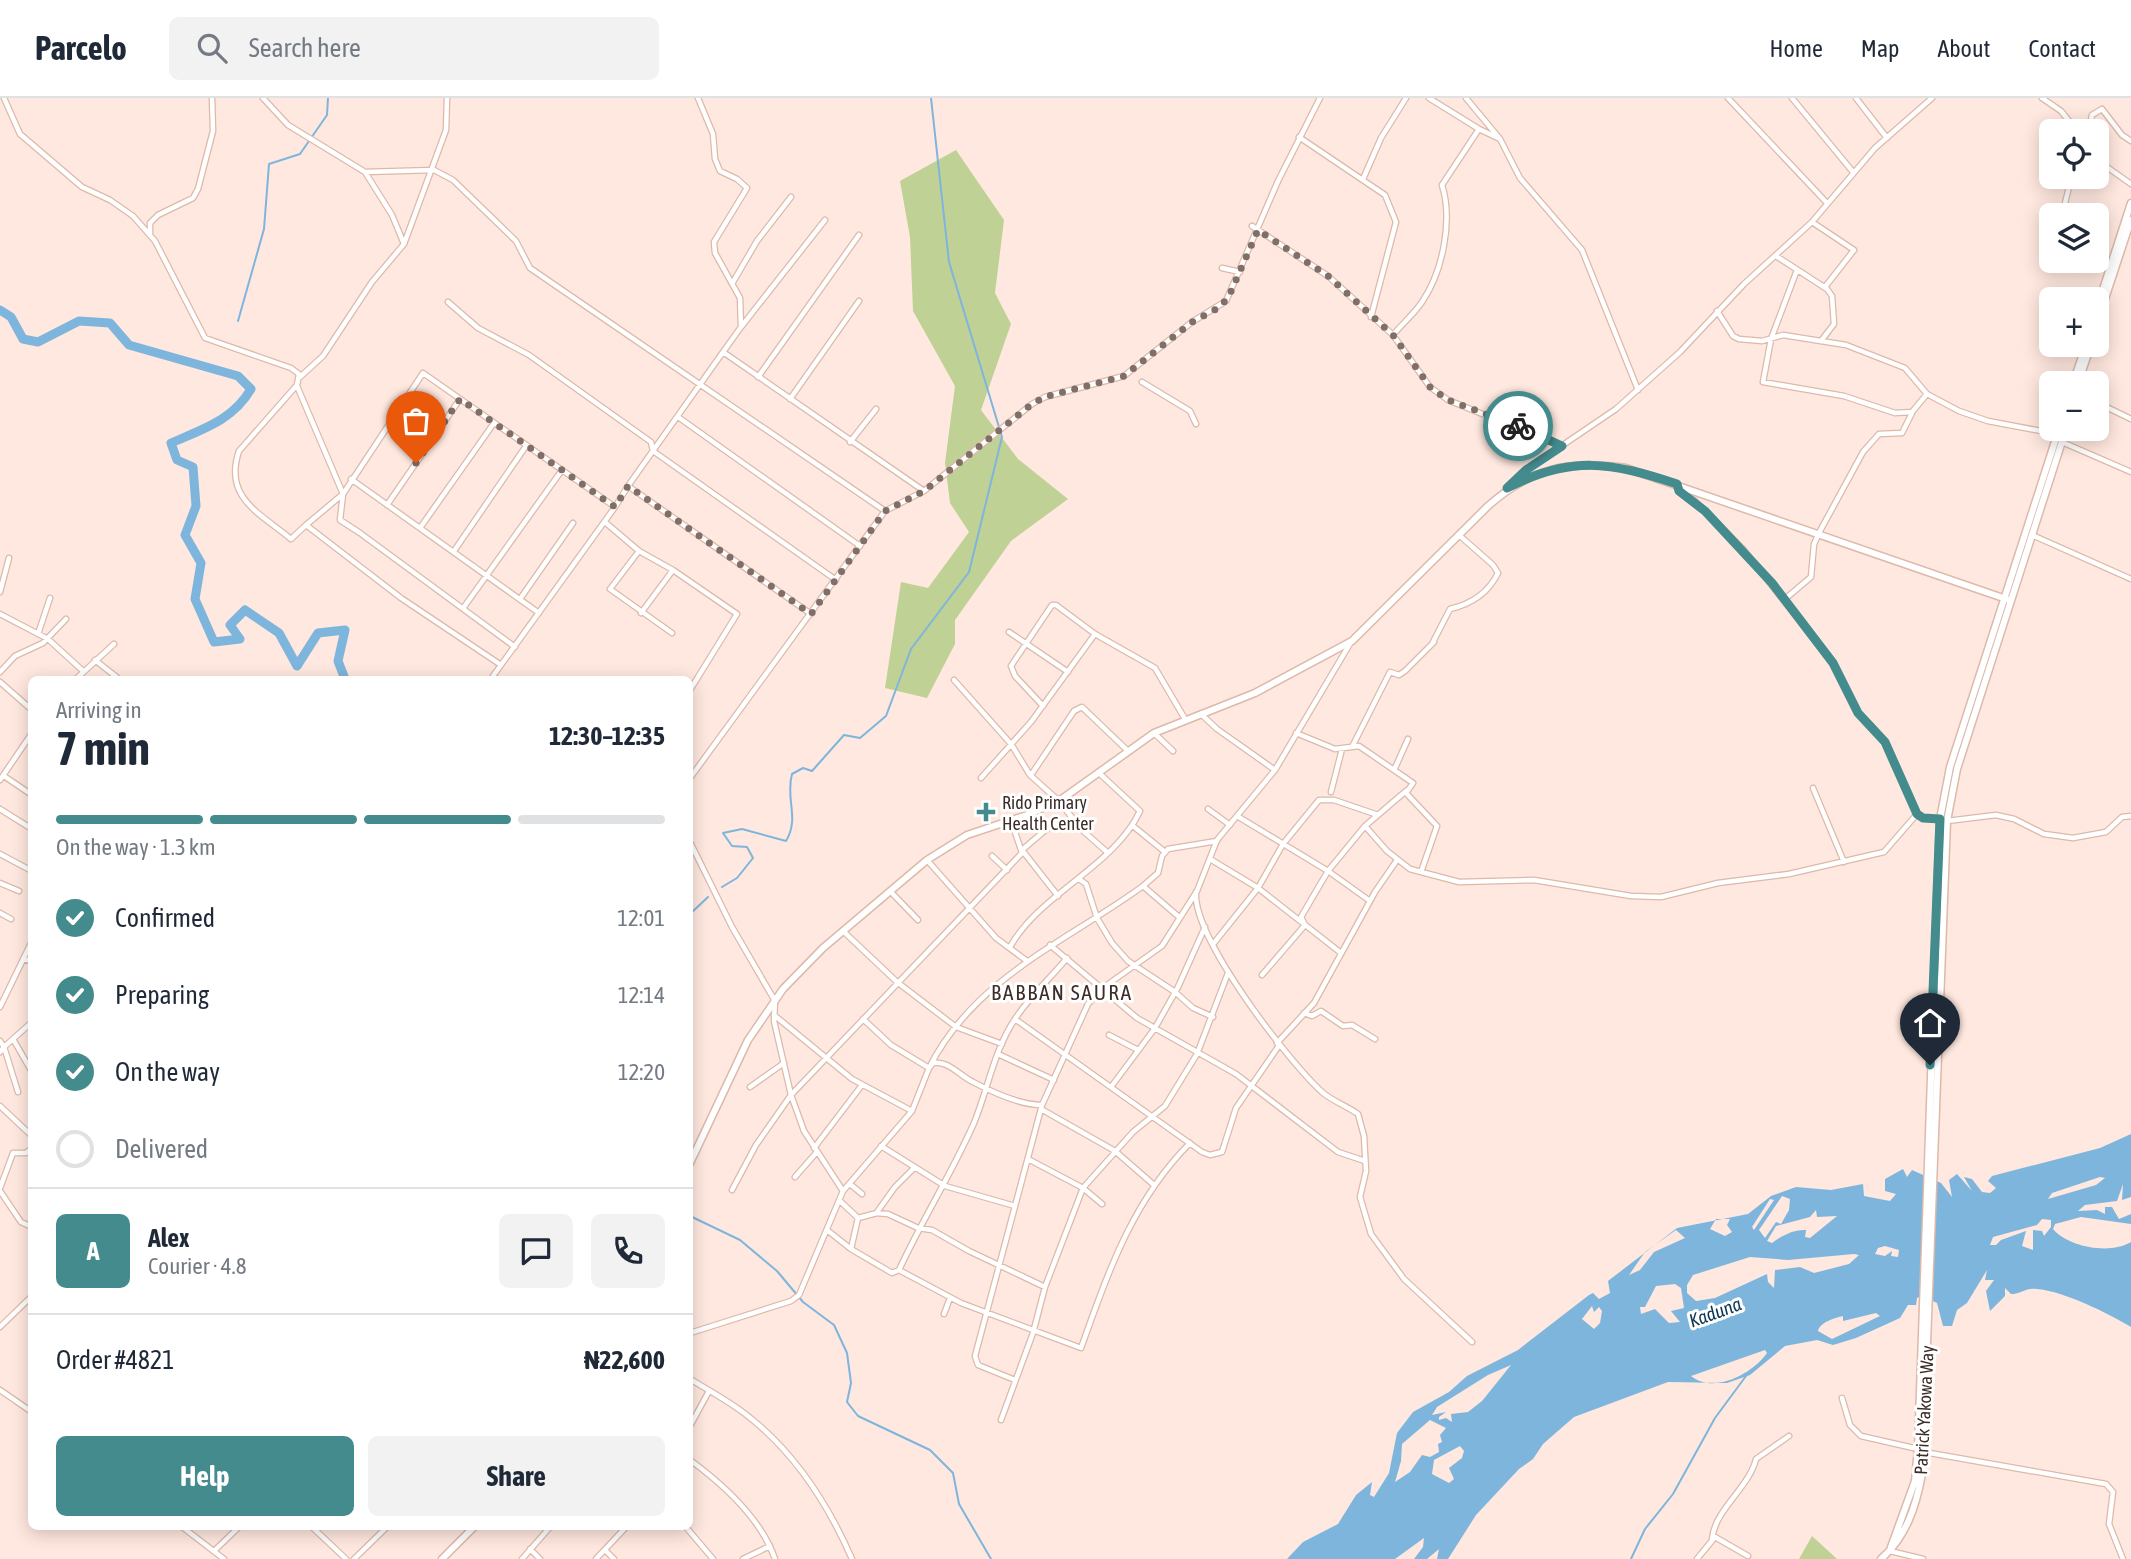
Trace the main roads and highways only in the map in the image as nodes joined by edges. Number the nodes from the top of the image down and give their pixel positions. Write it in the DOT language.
graph roads {
  1 [pos="2131,203"];
  2 [pos="2131,220"];
  3 [pos="2104,287"];
  4 [pos="2109,287"];
  5 [pos="2055,441"];
  6 [pos="2063,441"];
  7 [pos="2007,600"];
  8 [pos="775,1001"];
  9 [pos="693,1148"];
  10 [pos="693,1157"];
  11 [pos="466,1530"];
  12 [pos="471,1530"];
  13 [pos="440,1559"];
  14 [pos="1881,1559"];
  1 -- 3 [label="main road"];
  2 -- 4 [label="main road"];
  5 -- 7 [label="main road"];
  6 -- 7 [label="main road"];
  7 -- 8 [label="main road"];
  7 -- 14 [label="main road, Patrick Yakowa Way"];
  8 -- 9 [label="main road"];
  8 -- 10 [label="main road"];
  11 -- 13 [label="main road"];
  12 -- 13 [label="main road"];
}
